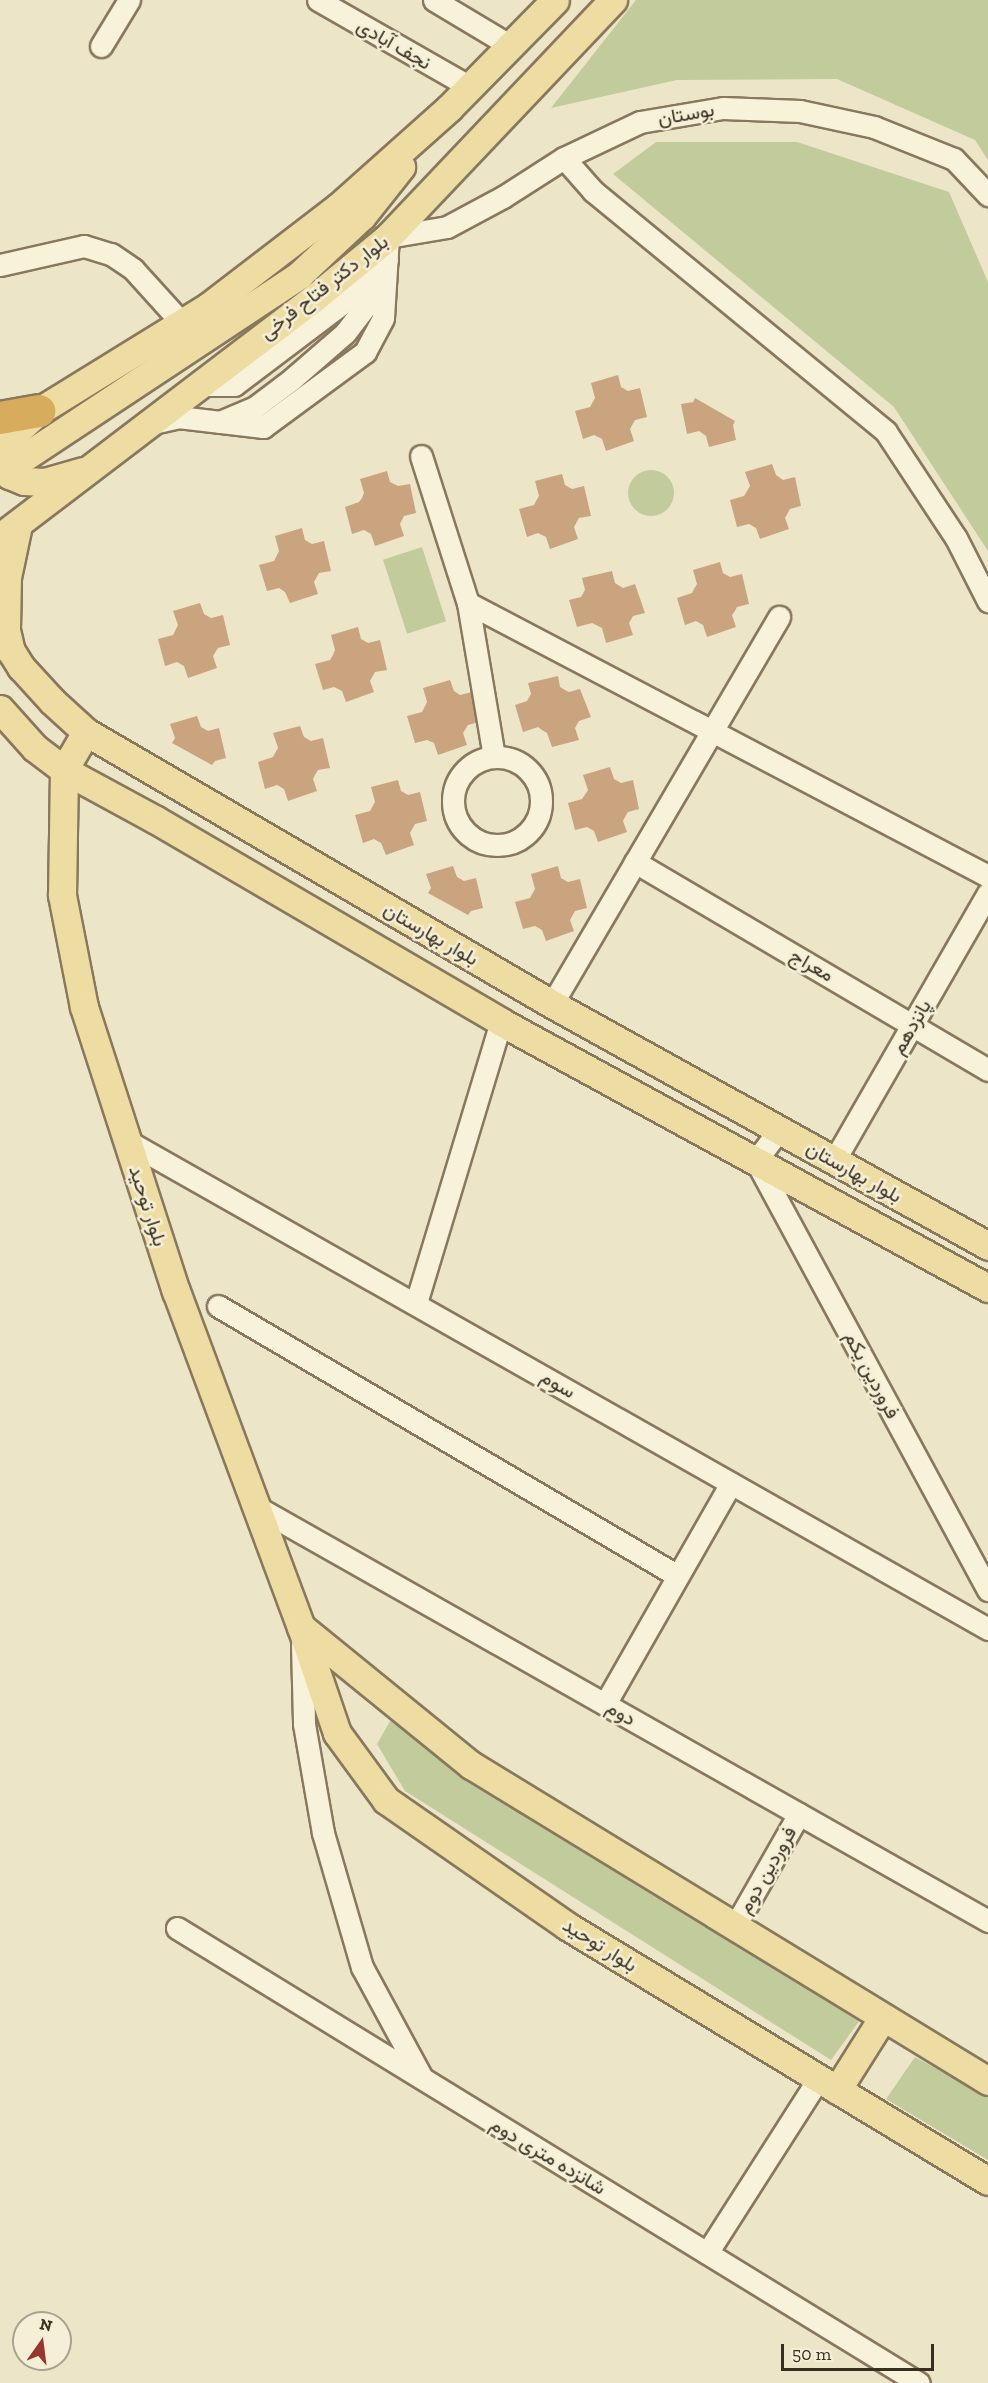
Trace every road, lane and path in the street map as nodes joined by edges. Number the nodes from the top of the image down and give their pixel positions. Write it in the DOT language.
graph roads {
  1 [pos="129,0"];
  2 [pos="318,0"];
  3 [pos="434,0"];
  4 [pos="555,0"];
  5 [pos="613,0"];
  6 [pos="102,46"];
  7 [pos="511,46"];
  8 [pos="470,87"];
  9 [pos="449,108"];
  10 [pos="564,158"];
  11 [pos="988,195"];
  12 [pos="387,249"];
  13 [pos="0,265"];
  14 [pos="182,323"];
  15 [pos="39,411"];
  16 [pos="0,418"];
  17 [pos="144,425"];
  18 [pos="26,456"];
  19 [pos="420,456"];
  20 [pos="83,471"];
  21 [pos="9,530"];
  22 [pos="988,601"];
  23 [pos="468,603"];
  24 [pos="779,617"];
  25 [pos="0,710"];
  26 [pos="87,732"];
  27 [pos="712,732"];
  28 [pos="494,757"];
  29 [pos="64,770"];
  30 [pos="635,862"];
  31 [pos="988,876"];
  32 [pos="988,893"];
  33 [pos="552,1005"];
  34 [pos="501,1022"];
  35 [pos="913,1024"];
  36 [pos="988,1070"];
  37 [pos="778,1130"];
  38 [pos="127,1141"];
  39 [pos="756,1161"];
  40 [pos="834,1161"];
  41 [pos="988,1246"];
  42 [pos="988,1288"];
  43 [pos="416,1303"];
  44 [pos="218,1306"];
  45 [pos="731,1483"];
  46 [pos="253,1504"];
  47 [pos="678,1576"];
  48 [pos="988,1590"];
  49 [pos="301,1627"];
  50 [pos="988,1629"];
  51 [pos="605,1704"];
  52 [pos="799,1814"];
  53 [pos="988,1921"];
  54 [pos="735,1926"];
  55 [pos="177,1928"];
  56 [pos="883,2017"];
  57 [pos="424,2077"];
  58 [pos="988,2081"];
  59 [pos="828,2084"];
  60 [pos="988,2181"];
  61 [pos="707,2253"];
  62 [pos="919,2383"];
  1 -- 6 [label="street"];
  2 -- 8 [label="street, نجف آبادی"];
  3 -- 7 [label="street"];
  4 -- 7 [label="main road"];
  5 -- 12 [label="main road, بلوار دکتر فتاح فرخی"];
  7 -- 8 [label="main road"];
  8 -- 9 [label="main road"];
  9 -- 14 [label="main road"];
  9 -- 18 [label="main road"];
  10 -- 11 [label="street, بوستان"];
  10 -- 12 [label="street, بوستان"];
  10 -- 22 [label="street"];
  12 -- 17 [label="main road, بلوار دکتر فتاح فرخی"];
  12 -- 17 [label="street"];
  13 -- 14 [label="street"];
  14 -- 15 [label="main road"];
  15 -- 16 [label="highway"];
  15 -- 20 [label="main road"];
  17 -- 20 [label="main road, بلوار دکتر فتاح فرخی"];
  19 -- 23 [label="street"];
  20 -- 21 [label="main road, بلوار دکتر فتاح فرخی"];
  21 -- 26 [label="main road, بلوار بهارستان"];
  23 -- 27 [label="street"];
  23 -- 28 [label="street"];
  24 -- 27 [label="street"];
  25 -- 29 [label="main road, بلوار بهارستان"];
  26 -- 29 [label="main road"];
  26 -- 33 [label="main road, بلوار بهارستان"];
  27 -- 30 [label="street"];
  27 -- 31 [label="street"];
  28 -- 28 [label="street"];
  29 -- 34 [label="main road, بلوار بهارستان"];
  29 -- 38 [label="main road, بلوار توحید"];
  30 -- 33 [label="street"];
  30 -- 35 [label="street, معراج"];
  32 -- 35 [label="street, پانزدهم"];
  33 -- 37 [label="main road, بلوار بهارستان"];
  34 -- 39 [label="main road, بلوار بهارستان"];
  34 -- 43 [label="street"];
  35 -- 36 [label="street, معراج"];
  35 -- 40 [label="street, پانزدهم"];
  37 -- 39 [label="street"];
  37 -- 40 [label="main road, بلوار بهارستان"];
  38 -- 43 [label="street, سوم"];
  38 -- 46 [label="main road, بلوار توحید"];
  39 -- 42 [label="main road, بلوار بهارستان"];
  39 -- 48 [label="street, فروردین یکم"];
  40 -- 41 [label="main road, بلوار بهارستان"];
  43 -- 45 [label="street, سوم"];
  44 -- 47 [label="street"];
  45 -- 47 [label="street"];
  45 -- 50 [label="street, سوم"];
  46 -- 49 [label="main road, بلوار توحید"];
  46 -- 51 [label="street, دوم"];
  47 -- 51 [label="street"];
  49 -- 54 [label="main road, بلوار توحید"];
  49 -- 57 [label="street"];
  49 -- 59 [label="main road, بلوار توحید"];
  51 -- 52 [label="street, دوم"];
  52 -- 53 [label="street, دوم"];
  52 -- 54 [label="street, فروردین دوم"];
  54 -- 56 [label="main road, بلوار توحید"];
  55 -- 57 [label="street, شانزده متری دوم"];
  56 -- 58 [label="main road, بلوار توحید"];
  56 -- 59 [label="main road"];
  57 -- 61 [label="street, شانزده متری دوم"];
  59 -- 60 [label="main road, بلوار توحید"];
  59 -- 61 [label="street"];
  61 -- 62 [label="street, شانزده متری دوم"];
}
